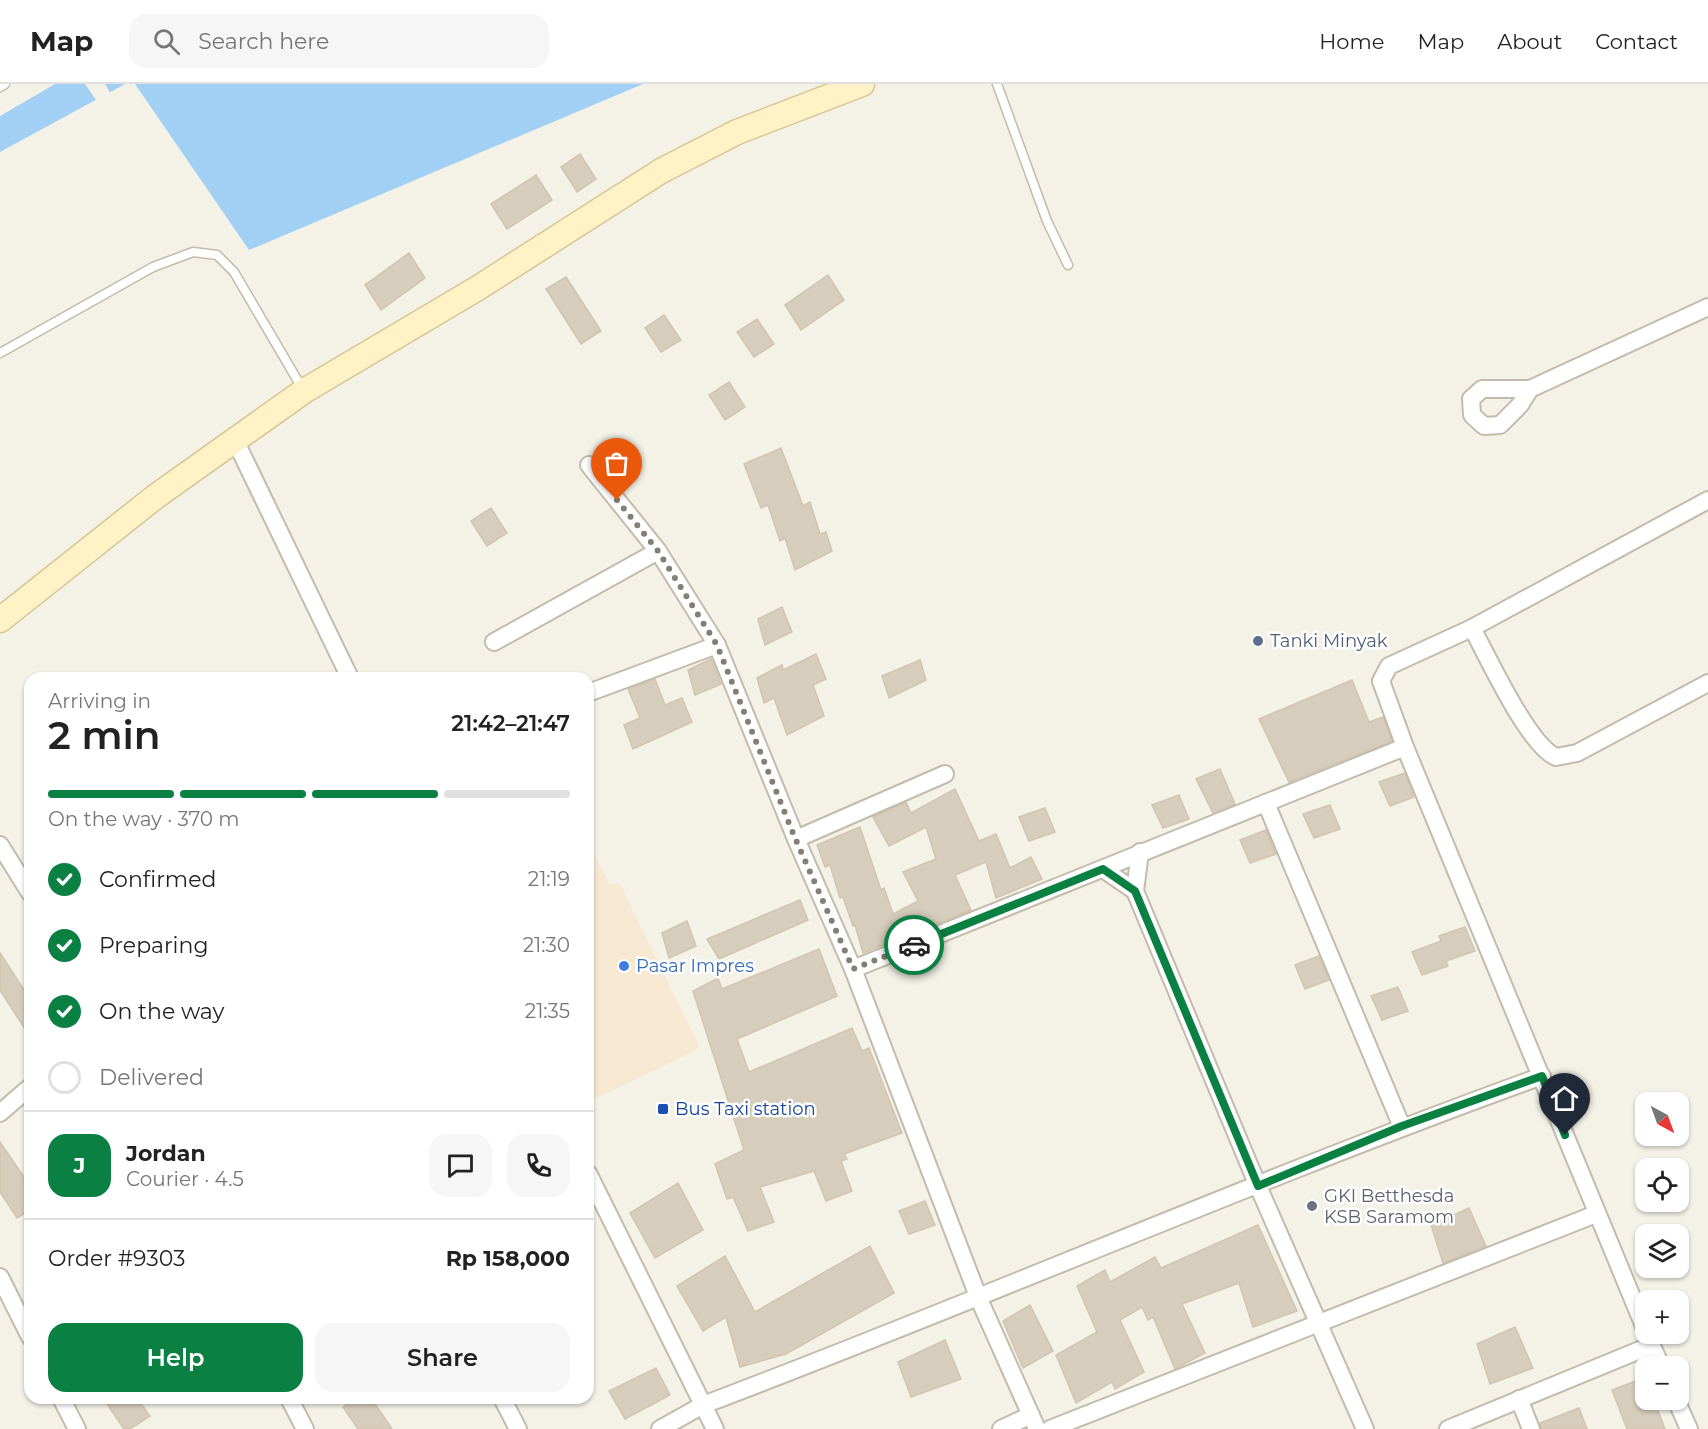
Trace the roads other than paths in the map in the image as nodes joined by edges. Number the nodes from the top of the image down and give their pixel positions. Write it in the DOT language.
graph roads {
  1 [pos="5,84"];
  2 [pos="862,84"];
  3 [pos="997,84"];
  4 [pos="0,87"];
  5 [pos="1068,265"];
  6 [pos="1708,307"];
  7 [pos="0,353"];
  8 [pos="1530,389"];
  9 [pos="304,391"];
  10 [pos="235,440"];
  11 [pos="589,465"];
  12 [pos="1708,500"];
  13 [pos="658,551"];
  14 [pos="0,620"];
  15 [pos="1472,627"];
  16 [pos="494,642"];
  17 [pos="717,645"];
  18 [pos="347,672"];
  19 [pos="1708,684"];
  20 [pos="594,691"];
  21 [pos="1405,747"];
  22 [pos="945,774"];
  23 [pos="1266,803"];
  24 [pos="795,838"];
  25 [pos="0,845"];
  26 [pos="1140,852"];
  27 [pos="1103,869"];
  28 [pos="24,883"];
  29 [pos="1135,891"];
  30 [pos="853,969"];
  31 [pos="1542,1076"];
  32 [pos="24,1092"];
  33 [pos="0,1113"];
  34 [pos="1402,1126"];
  35 [pos="594,1185"];
  36 [pos="1258,1186"];
  37 [pos="1596,1214"];
  38 [pos="0,1277"];
  39 [pos="979,1299"];
  40 [pos="1635,1306"];
  41 [pos="24,1325"];
  42 [pos="1317,1325"];
  43 [pos="1635,1343"];
  44 [pos="1519,1399"];
  45 [pos="64,1404"];
  46 [pos="292,1404"];
  47 [pos="505,1404"];
  48 [pos="703,1406"];
  49 [pos="1680,1410"];
  50 [pos="1034,1422"];
  51 [pos="77,1429"];
  52 [pos="305,1429"];
  53 [pos="518,1429"];
  54 [pos="660,1429"];
  55 [pos="715,1429"];
  56 [pos="1001,1429"];
  57 [pos="1050,1429"];
  58 [pos="1365,1429"];
  59 [pos="1448,1429"];
  60 [pos="1531,1429"];
  61 [pos="1689,1429"];
  1 -- 4 [label="lane"];
  2 -- 9 [label="main road"];
  3 -- 5 [label="lane"];
  6 -- 8 [label="street"];
  7 -- 9 [label="lane"];
  9 -- 10 [label="main road"];
  10 -- 14 [label="main road"];
  10 -- 18 [label="street"];
  11 -- 13 [label="street"];
  12 -- 15 [label="street"];
  13 -- 16 [label="street"];
  13 -- 17 [label="street"];
  15 -- 19 [label="street"];
  15 -- 21 [label="street"];
  17 -- 20 [label="street"];
  17 -- 24 [label="street"];
  21 -- 23 [label="street"];
  21 -- 31 [label="street"];
  22 -- 24 [label="street"];
  23 -- 26 [label="street"];
  23 -- 34 [label="street"];
  24 -- 30 [label="street"];
  25 -- 28 [label="street"];
  26 -- 27 [label="street"];
  26 -- 29 [label="street"];
  27 -- 29 [label="street"];
  27 -- 30 [label="street"];
  29 -- 36 [label="street"];
  30 -- 39 [label="street"];
  31 -- 34 [label="street"];
  31 -- 37 [label="street"];
  32 -- 33 [label="street"];
  34 -- 36 [label="street"];
  35 -- 48 [label="street"];
  36 -- 39 [label="street"];
  36 -- 42 [label="street"];
  37 -- 40 [label="street"];
  37 -- 42 [label="street"];
  38 -- 41 [label="street"];
  39 -- 48 [label="street"];
  39 -- 50 [label="street"];
  42 -- 57 [label="street"];
  42 -- 58 [label="street"];
  43 -- 44 [label="street"];
  44 -- 59 [label="street"];
  44 -- 60 [label="street"];
  45 -- 51 [label="street"];
  46 -- 52 [label="street"];
  47 -- 53 [label="street"];
  48 -- 54 [label="street"];
  48 -- 55 [label="street"];
  49 -- 61 [label="street"];
  50 -- 56 [label="street"];
}
